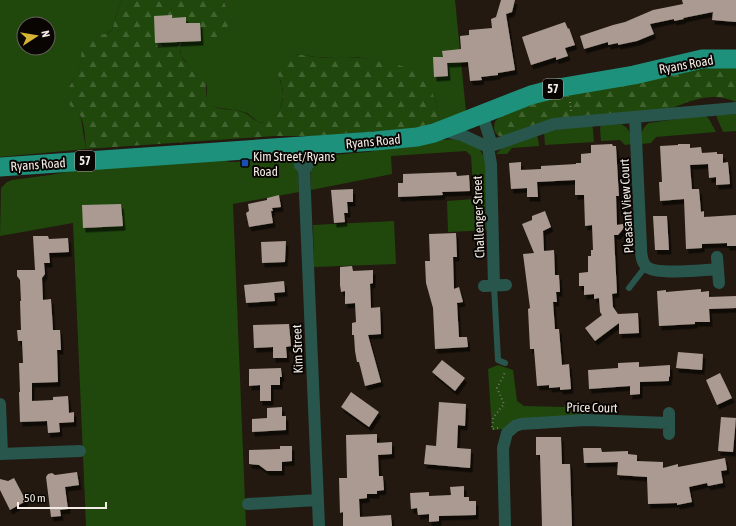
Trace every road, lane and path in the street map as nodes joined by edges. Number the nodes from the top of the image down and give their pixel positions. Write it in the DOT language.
graph roads {
  1 [pos="736,59"];
  2 [pos="567,86"];
  3 [pos="736,108"];
  4 [pos="478,116"];
  5 [pos="635,118"];
  6 [pos="572,122"];
  7 [pos="442,130"];
  8 [pos="303,146"];
  9 [pos="488,148"];
  10 [pos="0,167"];
  11 [pos="717,257"];
  12 [pos="646,266"];
  13 [pos="718,269"];
  14 [pos="719,282"];
  15 [pos="495,286"];
  16 [pos="629,288"];
  17 [pos="498,360"];
  18 [pos="504,363"];
  19 [pos="491,364"];
  20 [pos="505,373"];
  21 [pos="0,404"];
  22 [pos="669,423"];
  23 [pos="492,428"];
  24 [pos="80,451"];
  25 [pos="1,454"];
  26 [pos="318,500"];
  27 [pos="248,504"];
  28 [pos="319,526"];
  29 [pos="505,526"];
  1 -- 2 [label="main road, Ryans Road / 57"];
  2 -- 4 [label="main road, Ryans Road / 57"];
  2 -- 6 [label="path"];
  3 -- 5 [label="street"];
  4 -- 7 [label="main road, Ryans Road / 57"];
  4 -- 9 [label="street, Challenger Street"];
  5 -- 6 [label="street"];
  5 -- 12 [label="street, Pleasant View Court"];
  6 -- 9 [label="street"];
  7 -- 8 [label="main road, Ryans Road / 57"];
  7 -- 9 [label="street"];
  8 -- 10 [label="main road, Ryans Road / 57"];
  8 -- 26 [label="street, Kim Street"];
  9 -- 15 [label="street, Challenger Street"];
  11 -- 13 [label="street"];
  12 -- 13 [label="street, Pleasant View Court"];
  12 -- 16 [label="lane"];
  13 -- 14 [label="street"];
  15 -- 17 [label="lane, Challenger Street"];
  17 -- 18 [label="lane"];
  17 -- 19 [label="lane"];
  20 -- 23 [label="path"];
  21 -- 25 [label="street"];
  22 -- 29 [label="street, Price Court"];
  24 -- 25 [label="street"];
  26 -- 27 [label="street"];
  26 -- 28 [label="street, Kim Street"];
}
